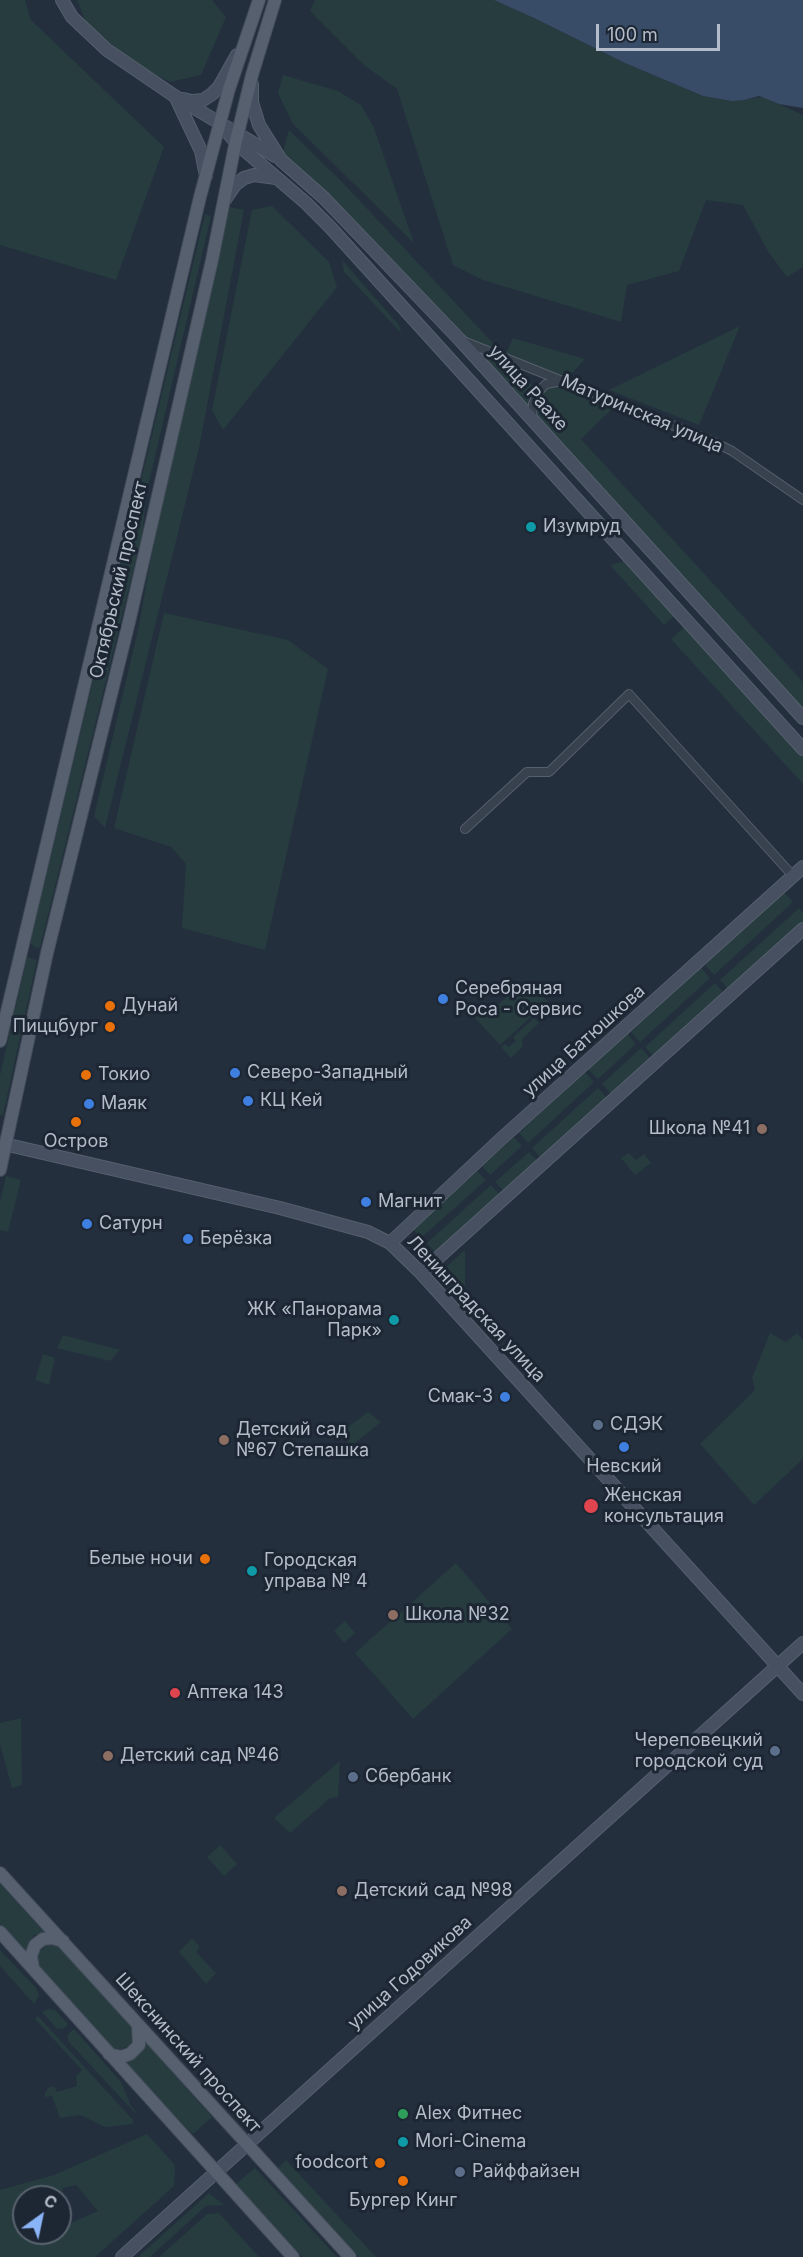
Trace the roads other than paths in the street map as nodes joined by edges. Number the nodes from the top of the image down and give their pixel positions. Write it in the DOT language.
graph roads {
  1 [pos="62,0"];
  2 [pos="259,0"];
  3 [pos="275,0"];
  4 [pos="244,41"];
  5 [pos="252,75"];
  6 [pos="176,97"];
  7 [pos="220,123"];
  8 [pos="237,138"];
  9 [pos="281,160"];
  10 [pos="206,176"];
  11 [pos="277,178"];
  12 [pos="199,205"];
  13 [pos="222,206"];
  14 [pos="460,340"];
  15 [pos="564,381"];
  16 [pos="532,419"];
  17 [pos="803,500"];
  18 [pos="803,717"];
  19 [pos="803,748"];
  20 [pos="465,829"];
  21 [pos="803,867"];
  22 [pos="793,876"];
  23 [pos="803,929"];
  24 [pos="23,946"];
  25 [pos="47,953"];
  26 [pos="0,1041"];
  27 [pos="3,1144"];
  28 [pos="0,1170"];
  29 [pos="390,1243"];
  30 [pos="421,1274"];
  31 [pos="803,1643"];
  32 [pos="778,1666"];
  33 [pos="803,1694"];
  34 [pos="0,1874"];
  35 [pos="0,1932"];
  36 [pos="63,1941"];
  37 [pos="33,1968"];
  38 [pos="138,2026"];
  39 [pos="109,2054"];
  40 [pos="247,2144"];
  41 [pos="216,2172"];
  42 [pos="122,2257"];
  43 [pos="293,2257"];
  44 [pos="350,2257"];
  1 -- 6 [label="street"];
  2 -- 4 [label="main road, Октябрьский проспект"];
  3 -- 5 [label="main road"];
  4 -- 6 [label="street"];
  4 -- 7 [label="main road, Октябрьский проспект"];
  5 -- 8 [label="main road"];
  5 -- 9 [label="street, улица Раахе"];
  6 -- 7 [label="street"];
  6 -- 10 [label="street"];
  7 -- 8 [label="street"];
  7 -- 10 [label="main road, Октябрьский проспект"];
  8 -- 9 [label="street"];
  8 -- 11 [label="street"];
  8 -- 13 [label="main road"];
  9 -- 14 [label="street, улица Раахе"];
  10 -- 12 [label="main road, Октябрьский проспект"];
  11 -- 13 [label="street"];
  11 -- 19 [label="street"];
  12 -- 13 [label="main road"];
  12 -- 24 [label="main road, Октябрьский проспект"];
  13 -- 25 [label="main road, Октябрьский проспект"];
  14 -- 15 [label="street, Матуринская улица"];
  14 -- 16 [label="street, улица Раахе"];
  15 -- 16 [label="street"];
  15 -- 17 [label="street, Матуринская улица"];
  16 -- 18 [label="street, улица Раахе"];
  20 -- 22 [label="street"];
  21 -- 22 [label="street, улица Батюшкова"];
  22 -- 29 [label="street, улица Батюшкова"];
  23 -- 30 [label="street"];
  24 -- 25 [label="main road"];
  24 -- 26 [label="main road, Октябрьский проспект"];
  25 -- 27 [label="main road, Октябрьский проспект"];
  27 -- 28 [label="main road, Октябрьский проспект"];
  27 -- 29 [label="street, Ленинградская улица"];
  29 -- 30 [label="street, Ленинградская улица"];
  30 -- 32 [label="street, Ленинградская улица"];
  31 -- 32 [label="street, улица Годовикова"];
  32 -- 33 [label="street, Ленинградская улица"];
  32 -- 40 [label="street, улица Годовикова"];
  34 -- 36 [label="main road, Шекснинский проспект"];
  35 -- 37 [label="main road"];
  36 -- 37 [label="main road"];
  36 -- 38 [label="main road, Шекснинский проспект"];
  37 -- 39 [label="main road"];
  38 -- 39 [label="main road"];
  38 -- 40 [label="main road, Шекснинский проспект"];
  39 -- 41 [label="main road"];
  40 -- 41 [label="street, улица Годовикова"];
  40 -- 44 [label="main road, Шекснинский проспект"];
  41 -- 42 [label="street, улица Годовикова"];
  41 -- 43 [label="main road"];
}
